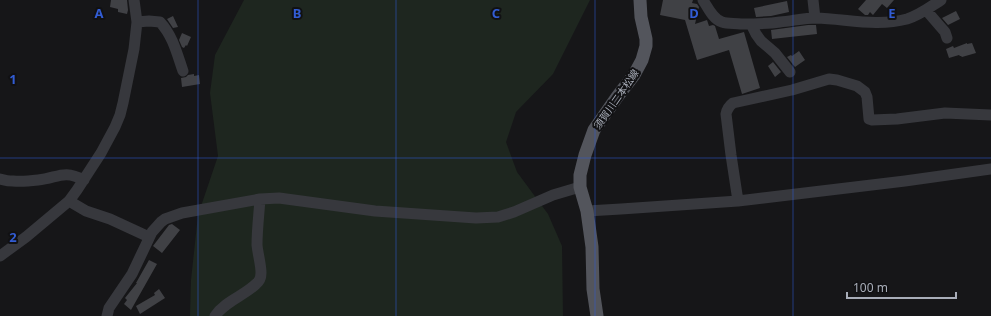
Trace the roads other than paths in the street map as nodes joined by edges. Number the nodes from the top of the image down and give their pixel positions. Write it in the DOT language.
graph roads {
  1 [pos="134,0"];
  2 [pos="640,0"];
  3 [pos="703,0"];
  4 [pos="813,0"];
  5 [pos="933,4"];
  6 [pos="815,18"];
  7 [pos="137,22"];
  8 [pos="751,24"];
  9 [pos="947,38"];
  10 [pos="183,71"];
  11 [pos="790,72"];
  12 [pos="991,115"];
  13 [pos="991,169"];
  14 [pos="0,179"];
  15 [pos="84,180"];
  16 [pos="580,187"];
  17 [pos="260,199"];
  18 [pos="69,201"];
  19 [pos="738,201"];
  20 [pos="587,211"];
  21 [pos="149,237"];
  22 [pos="0,256"];
  23 [pos="107,316"];
  24 [pos="215,316"];
  25 [pos="597,316"];
  1 -- 7 [label="street"];
  2 -- 16 [label="main road, 須賀川二本松線"];
  3 -- 8 [label="street"];
  4 -- 6 [label="street"];
  5 -- 6 [label="street"];
  5 -- 9 [label="street"];
  6 -- 8 [label="street"];
  7 -- 10 [label="street"];
  7 -- 15 [label="street"];
  8 -- 11 [label="street"];
  12 -- 19 [label="street"];
  13 -- 19 [label="street"];
  14 -- 15 [label="street"];
  15 -- 18 [label="street"];
  16 -- 17 [label="street"];
  16 -- 20 [label="main road, 須賀川二本松線"];
  17 -- 21 [label="street"];
  17 -- 24 [label="street"];
  18 -- 21 [label="street"];
  18 -- 22 [label="street"];
  19 -- 20 [label="street"];
  20 -- 25 [label="main road, 須賀川二本松線"];
  21 -- 23 [label="street"];
}
